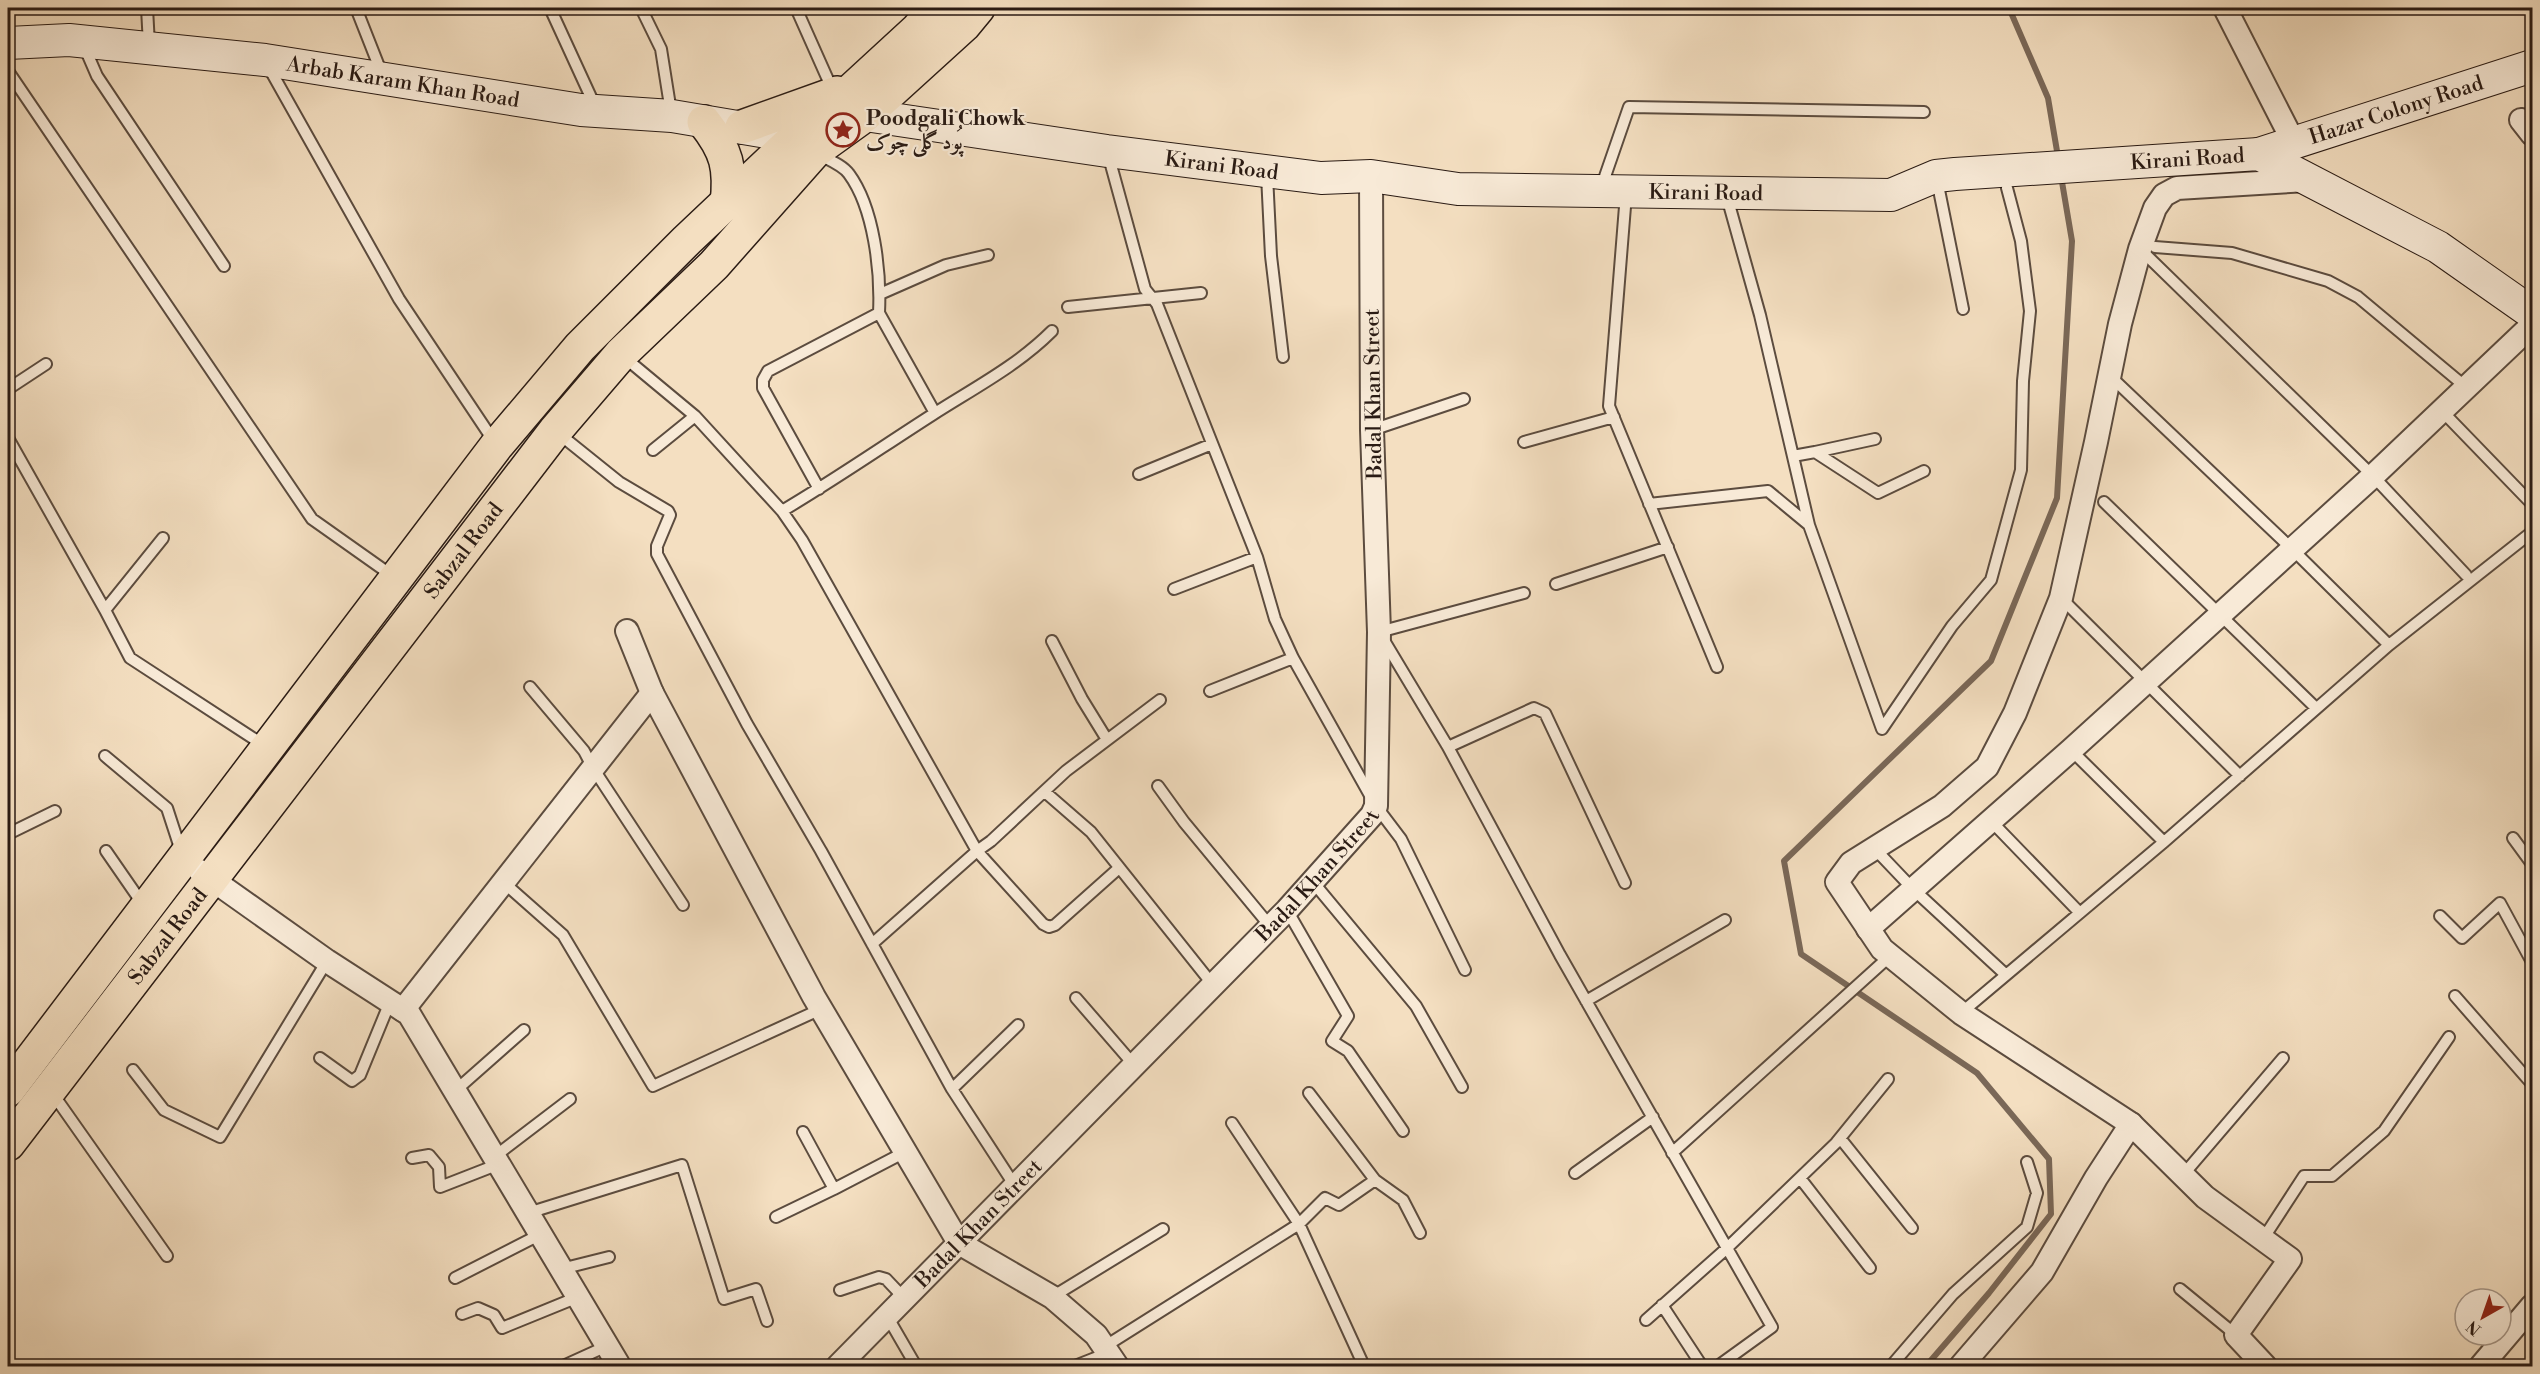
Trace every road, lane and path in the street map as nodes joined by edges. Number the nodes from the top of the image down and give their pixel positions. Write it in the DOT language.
graph roads {
  1 [pos="147,8"];
  2 [pos="356,8"];
  3 [pos="550,8"];
  4 [pos="641,8"];
  5 [pos="796,8"];
  6 [pos="936,8"];
  7 [pos="978,8"];
  8 [pos="2225,8"];
  9 [pos="82,41"];
  10 [pos="8,43"];
  11 [pos="149,48"];
  12 [pos="265,60"];
  13 [pos="2532,66"];
  14 [pos="8,71"];
  15 [pos="384,80"];
  16 [pos="849,99"];
  17 [pos="598,112"];
  18 [pos="1924,112"];
  19 [pos="672,116"];
  20 [pos="704,123"];
  21 [pos="742,127"];
  22 [pos="2293,141"];
  23 [pos="806,144"];
  24 [pos="1107,151"];
  25 [pos="2259,154"];
  26 [pos="1267,171"];
  27 [pos="1946,175"];
  28 [pos="1371,176"];
  29 [pos="2313,180"];
  30 [pos="2007,188"];
  31 [pos="1613,191"];
  32 [pos="1726,193"];
  33 [pos="727,204"];
  34 [pos="2147,248"];
  35 [pos="988,255"];
  36 [pos="224,266"];
  37 [pos="1201,293"];
  38 [pos="880,294"];
  39 [pos="1152,298"];
  40 [pos="1068,307"];
  41 [pos="1963,309"];
  42 [pos="879,313"];
  43 [pos="2532,313"];
  44 [pos="2532,325"];
  45 [pos="1052,331"];
  46 [pos="621,354"];
  47 [pos="1283,357"];
  48 [pos="46,364"];
  49 [pos="2109,375"];
  50 [pos="2468,388"];
  51 [pos="8,389"];
  52 [pos="1464,399"];
  53 [pos="2442,411"];
  54 [pos="935,413"];
  55 [pos="695,416"];
  56 [pos="1614,417"];
  57 [pos="555,430"];
  58 [pos="1372,430"];
  59 [pos="8,438"];
  60 [pos="1875,438"];
  61 [pos="1524,442"];
  62 [pos="1212,444"];
  63 [pos="497,445"];
  64 [pos="653,450"];
  65 [pos="1815,452"];
  66 [pos="1793,456"];
  67 [pos="1924,471"];
  68 [pos="1139,474"];
  69 [pos="2373,476"];
  70 [pos="819,489"];
  71 [pos="2104,502"];
  72 [pos="1650,504"];
  73 [pos="2532,504"];
  74 [pos="782,511"];
  75 [pos="1809,525"];
  76 [pos="2532,532"];
  77 [pos="164,538"];
  78 [pos="1668,547"];
  79 [pos="2292,549"];
  80 [pos="1257,557"];
  81 [pos="2466,575"];
  82 [pos="397,579"];
  83 [pos="1556,584"];
  84 [pos="1174,589"];
  85 [pos="1524,593"];
  86 [pos="2061,598"];
  87 [pos="105,610"];
  88 [pos="2219,614"];
  89 [pos="627,631"];
  90 [pos="1379,632"];
  91 [pos="1052,641"];
  92 [pos="2389,645"];
  93 [pos="1293,658"];
  94 [pos="1717,667"];
  95 [pos="2147,681"];
  96 [pos="530,687"];
  97 [pos="1210,691"];
  98 [pos="652,693"];
  99 [pos="1160,700"];
  100 [pos="2316,708"];
  101 [pos="1106,738"];
  102 [pos="1448,747"];
  103 [pos="268,748"];
  104 [pos="2071,750"];
  105 [pos="105,756"];
  106 [pos="593,768"];
  107 [pos="2240,776"];
  108 [pos="1158,786"];
  109 [pos="1045,792"];
  110 [pos="1376,806"];
  111 [pos="55,811"];
  112 [pos="1991,820"];
  113 [pos="8,834"];
  114 [pos="2513,838"];
  115 [pos="2164,842"];
  116 [pos="1874,848"];
  117 [pos="106,851"];
  118 [pos="977,851"];
  119 [pos="184,860"];
  120 [pos="2532,864"];
  121 [pos="1119,868"];
  122 [pos="212,880"];
  123 [pos="503,882"];
  124 [pos="1313,882"];
  125 [pos="1624,883"];
  126 [pos="1913,889"];
  127 [pos="682,905"];
  128 [pos="146,908"];
  129 [pos="1287,910"];
  130 [pos="2079,912"];
  131 [pos="2440,916"];
  132 [pos="1725,920"];
  133 [pos="1270,926"];
  134 [pos="1868,928"];
  135 [pos="872,944"];
  136 [pos="327,961"];
  137 [pos="1884,961"];
  138 [pos="2532,962"];
  139 [pos="1465,970"];
  140 [pos="2005,974"];
  141 [pos="1213,985"];
  142 [pos="2455,996"];
  143 [pos="1076,998"];
  144 [pos="1586,1001"];
  145 [pos="397,1006"];
  146 [pos="821,1009"];
  147 [pos="1961,1013"];
  148 [pos="1018,1025"];
  149 [pos="524,1030"];
  150 [pos="2449,1037"];
  151 [pos="320,1058"];
  152 [pos="2283,1058"];
  153 [pos="1134,1065"];
  154 [pos="133,1070"];
  155 [pos="1888,1079"];
  156 [pos="2532,1084"];
  157 [pos="1462,1087"];
  158 [pos="952,1089"];
  159 [pos="8,1090"];
  160 [pos="50,1090"];
  161 [pos="455,1091"];
  162 [pos="1309,1093"];
  163 [pos="570,1099"];
  164 [pos="1653,1116"];
  165 [pos="1232,1123"];
  166 [pos="2131,1124"];
  167 [pos="1403,1131"];
  168 [pos="803,1132"];
  169 [pos="1840,1138"];
  170 [pos="8,1144"];
  171 [pos="907,1151"];
  172 [pos="1672,1153"];
  173 [pos="412,1158"];
  174 [pos="497,1161"];
  175 [pos="2027,1162"];
  176 [pos="1575,1173"];
  177 [pos="2183,1175"];
  178 [pos="1800,1178"];
  179 [pos="1375,1180"];
  180 [pos="1015,1186"];
  181 [pos="834,1189"];
  182 [pos="528,1213"];
  183 [pos="776,1217"];
  184 [pos="1299,1224"];
  185 [pos="1912,1228"];
  186 [pos="1163,1229"];
  187 [pos="1420,1233"];
  188 [pos="541,1234"];
  189 [pos="2263,1239"];
  190 [pos="959,1243"];
  191 [pos="1726,1249"];
  192 [pos="167,1256"];
  193 [pos="609,1257"];
  194 [pos="1870,1268"];
  195 [pos="561,1269"];
  196 [pos="455,1278"];
  197 [pos="2181,1289"];
  198 [pos="840,1290"];
  199 [pos="579,1297"];
  200 [pos="1052,1297"];
  201 [pos="904,1298"];
  202 [pos="1662,1305"];
  203 [pos="2532,1306"];
  204 [pos="462,1314"];
  205 [pos="887,1316"];
  206 [pos="1646,1320"];
  207 [pos="767,1321"];
  208 [pos="2236,1335"];
  209 [pos="613,1355"];
  210 [pos="1110,1355"];
  211 [pos="563,1366"];
  212 [pos="838,1366"];
  213 [pos="916,1366"];
  214 [pos="1075,1366"];
  215 [pos="1364,1366"];
  216 [pos="1702,1366"];
  217 [pos="1718,1366"];
  218 [pos="1891,1366"];
  219 [pos="1961,1366"];
  220 [pos="2265,1366"];
  221 [pos="2481,1366"];
  1 -- 11 [label="lane"];
  2 -- 15 [label="lane"];
  3 -- 17 [label="lane"];
  4 -- 19 [label="lane"];
  5 -- 16 [label="lane"];
  6 -- 16 [label="main road, Sabzal Road"];
  7 -- 16 [label="main road, Sabzal Road"];
  8 -- 22 [label="street"];
  9 -- 10 [label="main road, Arbab Karam Khan Road"];
  9 -- 11 [label="main road, Arbab Karam Khan Road"];
  9 -- 36 [label="lane"];
  11 -- 12 [label="main road, Arbab Karam Khan Road"];
  12 -- 15 [label="main road, Arbab Karam Khan Road"];
  12 -- 63 [label="lane"];
  13 -- 22 [label="main road, Hazar Colony Road"];
  14 -- 82 [label="lane"];
  15 -- 17 [label="main road, Arbab Karam Khan Road"];
  16 -- 21 [label="main road"];
  16 -- 23 [label="main road, Sabzal Road"];
  16 -- 24 [label="main road, Kirani Road"];
  17 -- 19 [label="main road, Arbab Karam Khan Road"];
  18 -- 31 [label="lane"];
  19 -- 20 [label="main road, Arbab Karam Khan Road"];
  20 -- 21 [label="main road, Arbab Karam Khan Road"];
  20 -- 33 [label="main road"];
  21 -- 23 [label="main road, Arbab Karam Khan Road"];
  22 -- 25 [label="main road, Hazar Colony Road"];
  23 -- 33 [label="main road, Sabzal Road"];
  23 -- 38 [label="lane"];
  23 -- 46 [label="main road, Sabzal Road"];
  24 -- 26 [label="main road, Kirani Road"];
  24 -- 39 [label="lane"];
  25 -- 27 [label="main road, Kirani Road"];
  25 -- 29 [label="main road, Kirani Road"];
  26 -- 28 [label="main road, Kirani Road"];
  26 -- 47 [label="lane"];
  27 -- 32 [label="main road, Kirani Road"];
  27 -- 41 [label="lane"];
  28 -- 31 [label="main road, Kirani Road"];
  28 -- 58 [label="street, Badal Khan Street"];
  29 -- 34 [label="street"];
  29 -- 43 [label="main road, Kirani Road"];
  30 -- 75 [label="lane"];
  31 -- 32 [label="main road, Kirani Road"];
  31 -- 56 [label="lane"];
  32 -- 66 [label="lane"];
  33 -- 63 [label="main road, Sabzal Road"];
  34 -- 49 [label="street"];
  34 -- 50 [label="lane"];
  34 -- 69 [label="lane"];
  35 -- 38 [label="lane"];
  37 -- 39 [label="lane"];
  38 -- 42 [label="lane"];
  39 -- 40 [label="lane"];
  39 -- 62 [label="lane"];
  42 -- 54 [label="lane"];
  42 -- 70 [label="lane"];
  44 -- 50 [label="street"];
  45 -- 54 [label="lane"];
  46 -- 55 [label="lane"];
  46 -- 57 [label="main road, Sabzal Road"];
  48 -- 51 [label="lane"];
  49 -- 79 [label="lane"];
  49 -- 86 [label="street"];
  50 -- 53 [label="street"];
  52 -- 58 [label="lane"];
  53 -- 69 [label="street"];
  53 -- 73 [label="lane"];
  54 -- 70 [label="lane"];
  55 -- 64 [label="lane"];
  55 -- 74 [label="lane"];
  56 -- 61 [label="lane"];
  56 -- 72 [label="lane"];
  57 -- 122 [label="main road, Sabzal Road"];
  57 -- 135 [label="lane"];
  58 -- 90 [label="street, Badal Khan Street"];
  59 -- 87 [label="lane"];
  60 -- 65 [label="lane"];
  62 -- 68 [label="lane"];
  62 -- 80 [label="lane"];
  63 -- 82 [label="main road, Sabzal Road"];
  65 -- 66 [label="lane"];
  65 -- 67 [label="lane"];
  66 -- 75 [label="lane"];
  69 -- 79 [label="street"];
  69 -- 81 [label="lane"];
  70 -- 74 [label="lane"];
  71 -- 88 [label="lane"];
  72 -- 75 [label="lane"];
  72 -- 78 [label="lane"];
  74 -- 118 [label="lane"];
  76 -- 92 [label="lane"];
  77 -- 87 [label="lane"];
  78 -- 83 [label="lane"];
  78 -- 94 [label="lane"];
  79 -- 88 [label="street"];
  79 -- 92 [label="lane"];
  80 -- 84 [label="lane"];
  80 -- 93 [label="lane"];
  82 -- 103 [label="main road, Sabzal Road"];
  85 -- 90 [label="lane"];
  86 -- 95 [label="lane"];
  86 -- 116 [label="street"];
  87 -- 103 [label="lane"];
  88 -- 95 [label="street"];
  88 -- 100 [label="lane"];
  89 -- 98 [label="street"];
  90 -- 102 [label="lane"];
  90 -- 110 [label="street, Badal Khan Street"];
  91 -- 101 [label="lane"];
  92 -- 100 [label="lane"];
  93 -- 97 [label="lane"];
  93 -- 110 [label="lane"];
  95 -- 104 [label="street"];
  95 -- 107 [label="lane"];
  96 -- 106 [label="lane"];
  98 -- 106 [label="street"];
  98 -- 146 [label="street"];
  99 -- 101 [label="lane"];
  100 -- 107 [label="lane"];
  101 -- 109 [label="lane"];
  102 -- 125 [label="lane"];
  102 -- 144 [label="lane"];
  103 -- 119 [label="main road, Sabzal Road"];
  104 -- 112 [label="street"];
  104 -- 115 [label="lane"];
  105 -- 119 [label="lane"];
  106 -- 123 [label="street"];
  106 -- 127 [label="lane"];
  107 -- 115 [label="lane"];
  108 -- 133 [label="lane"];
  109 -- 118 [label="lane"];
  109 -- 121 [label="lane"];
  110 -- 124 [label="street, Badal Khan Street"];
  110 -- 139 [label="lane"];
  111 -- 113 [label="lane"];
  112 -- 126 [label="street"];
  112 -- 130 [label="lane"];
  114 -- 120 [label="lane"];
  115 -- 130 [label="lane"];
  116 -- 126 [label="lane"];
  116 -- 134 [label="street"];
  117 -- 128 [label="lane"];
  118 -- 121 [label="lane"];
  118 -- 135 [label="lane"];
  119 -- 122 [label="street"];
  119 -- 128 [label="main road, Sabzal Road"];
  121 -- 141 [label="lane"];
  122 -- 136 [label="street"];
  122 -- 160 [label="main road, Sabzal Road"];
  123 -- 145 [label="street"];
  123 -- 146 [label="lane"];
  124 -- 129 [label="street, Badal Khan Street"];
  124 -- 157 [label="lane"];
  126 -- 134 [label="street"];
  126 -- 140 [label="lane"];
  128 -- 159 [label="main road, Sabzal Road"];
  129 -- 133 [label="street, Badal Khan Street"];
  129 -- 167 [label="lane"];
  130 -- 140 [label="lane"];
  131 -- 138 [label="lane"];
  132 -- 144 [label="lane"];
  133 -- 141 [label="street, Badal Khan Street"];
  134 -- 137 [label="street"];
  135 -- 158 [label="lane"];
  136 -- 145 [label="street"];
  136 -- 154 [label="lane"];
  137 -- 147 [label="street"];
  137 -- 172 [label="lane"];
  140 -- 147 [label="lane"];
  141 -- 153 [label="street, Badal Khan Street"];
  142 -- 156 [label="lane"];
  143 -- 153 [label="lane"];
  144 -- 164 [label="lane"];
  145 -- 151 [label="lane"];
  145 -- 161 [label="street"];
  146 -- 171 [label="street"];
  147 -- 166 [label="street"];
  148 -- 158 [label="lane"];
  149 -- 161 [label="lane"];
  150 -- 189 [label="lane"];
  152 -- 177 [label="lane"];
  153 -- 180 [label="street, Badal Khan Street"];
  155 -- 169 [label="lane"];
  158 -- 180 [label="lane"];
  160 -- 170 [label="main road, Sabzal Road"];
  160 -- 192 [label="lane"];
  161 -- 174 [label="street"];
  162 -- 179 [label="lane"];
  163 -- 174 [label="lane"];
  164 -- 172 [label="lane"];
  164 -- 176 [label="lane"];
  165 -- 184 [label="lane"];
  166 -- 177 [label="street"];
  166 -- 219 [label="street"];
  168 -- 181 [label="lane"];
  169 -- 178 [label="lane"];
  169 -- 185 [label="lane"];
  171 -- 181 [label="lane"];
  171 -- 190 [label="street"];
  172 -- 191 [label="lane"];
  173 -- 174 [label="lane"];
  174 -- 182 [label="street"];
  175 -- 218 [label="lane"];
  177 -- 189 [label="street"];
  178 -- 191 [label="lane"];
  178 -- 194 [label="lane"];
  179 -- 184 [label="lane"];
  179 -- 187 [label="lane"];
  180 -- 190 [label="street, Badal Khan Street"];
  181 -- 183 [label="lane"];
  182 -- 188 [label="street"];
  182 -- 207 [label="lane"];
  184 -- 210 [label="lane"];
  184 -- 215 [label="lane"];
  186 -- 200 [label="lane"];
  188 -- 195 [label="street"];
  188 -- 196 [label="lane"];
  189 -- 208 [label="street"];
  190 -- 200 [label="street"];
  190 -- 201 [label="street, Badal Khan Street"];
  191 -- 202 [label="lane"];
  191 -- 217 [label="lane"];
  193 -- 195 [label="lane"];
  195 -- 199 [label="street"];
  197 -- 208 [label="lane"];
  198 -- 201 [label="lane"];
  199 -- 204 [label="lane"];
  199 -- 209 [label="street"];
  200 -- 210 [label="street"];
  201 -- 205 [label="street, Badal Khan Street"];
  202 -- 206 [label="lane"];
  202 -- 216 [label="lane"];
  203 -- 221 [label="street"];
  205 -- 212 [label="street, Badal Khan Street"];
  205 -- 213 [label="lane"];
  208 -- 220 [label="street"];
  209 -- 211 [label="lane"];
  210 -- 214 [label="lane"];
}
